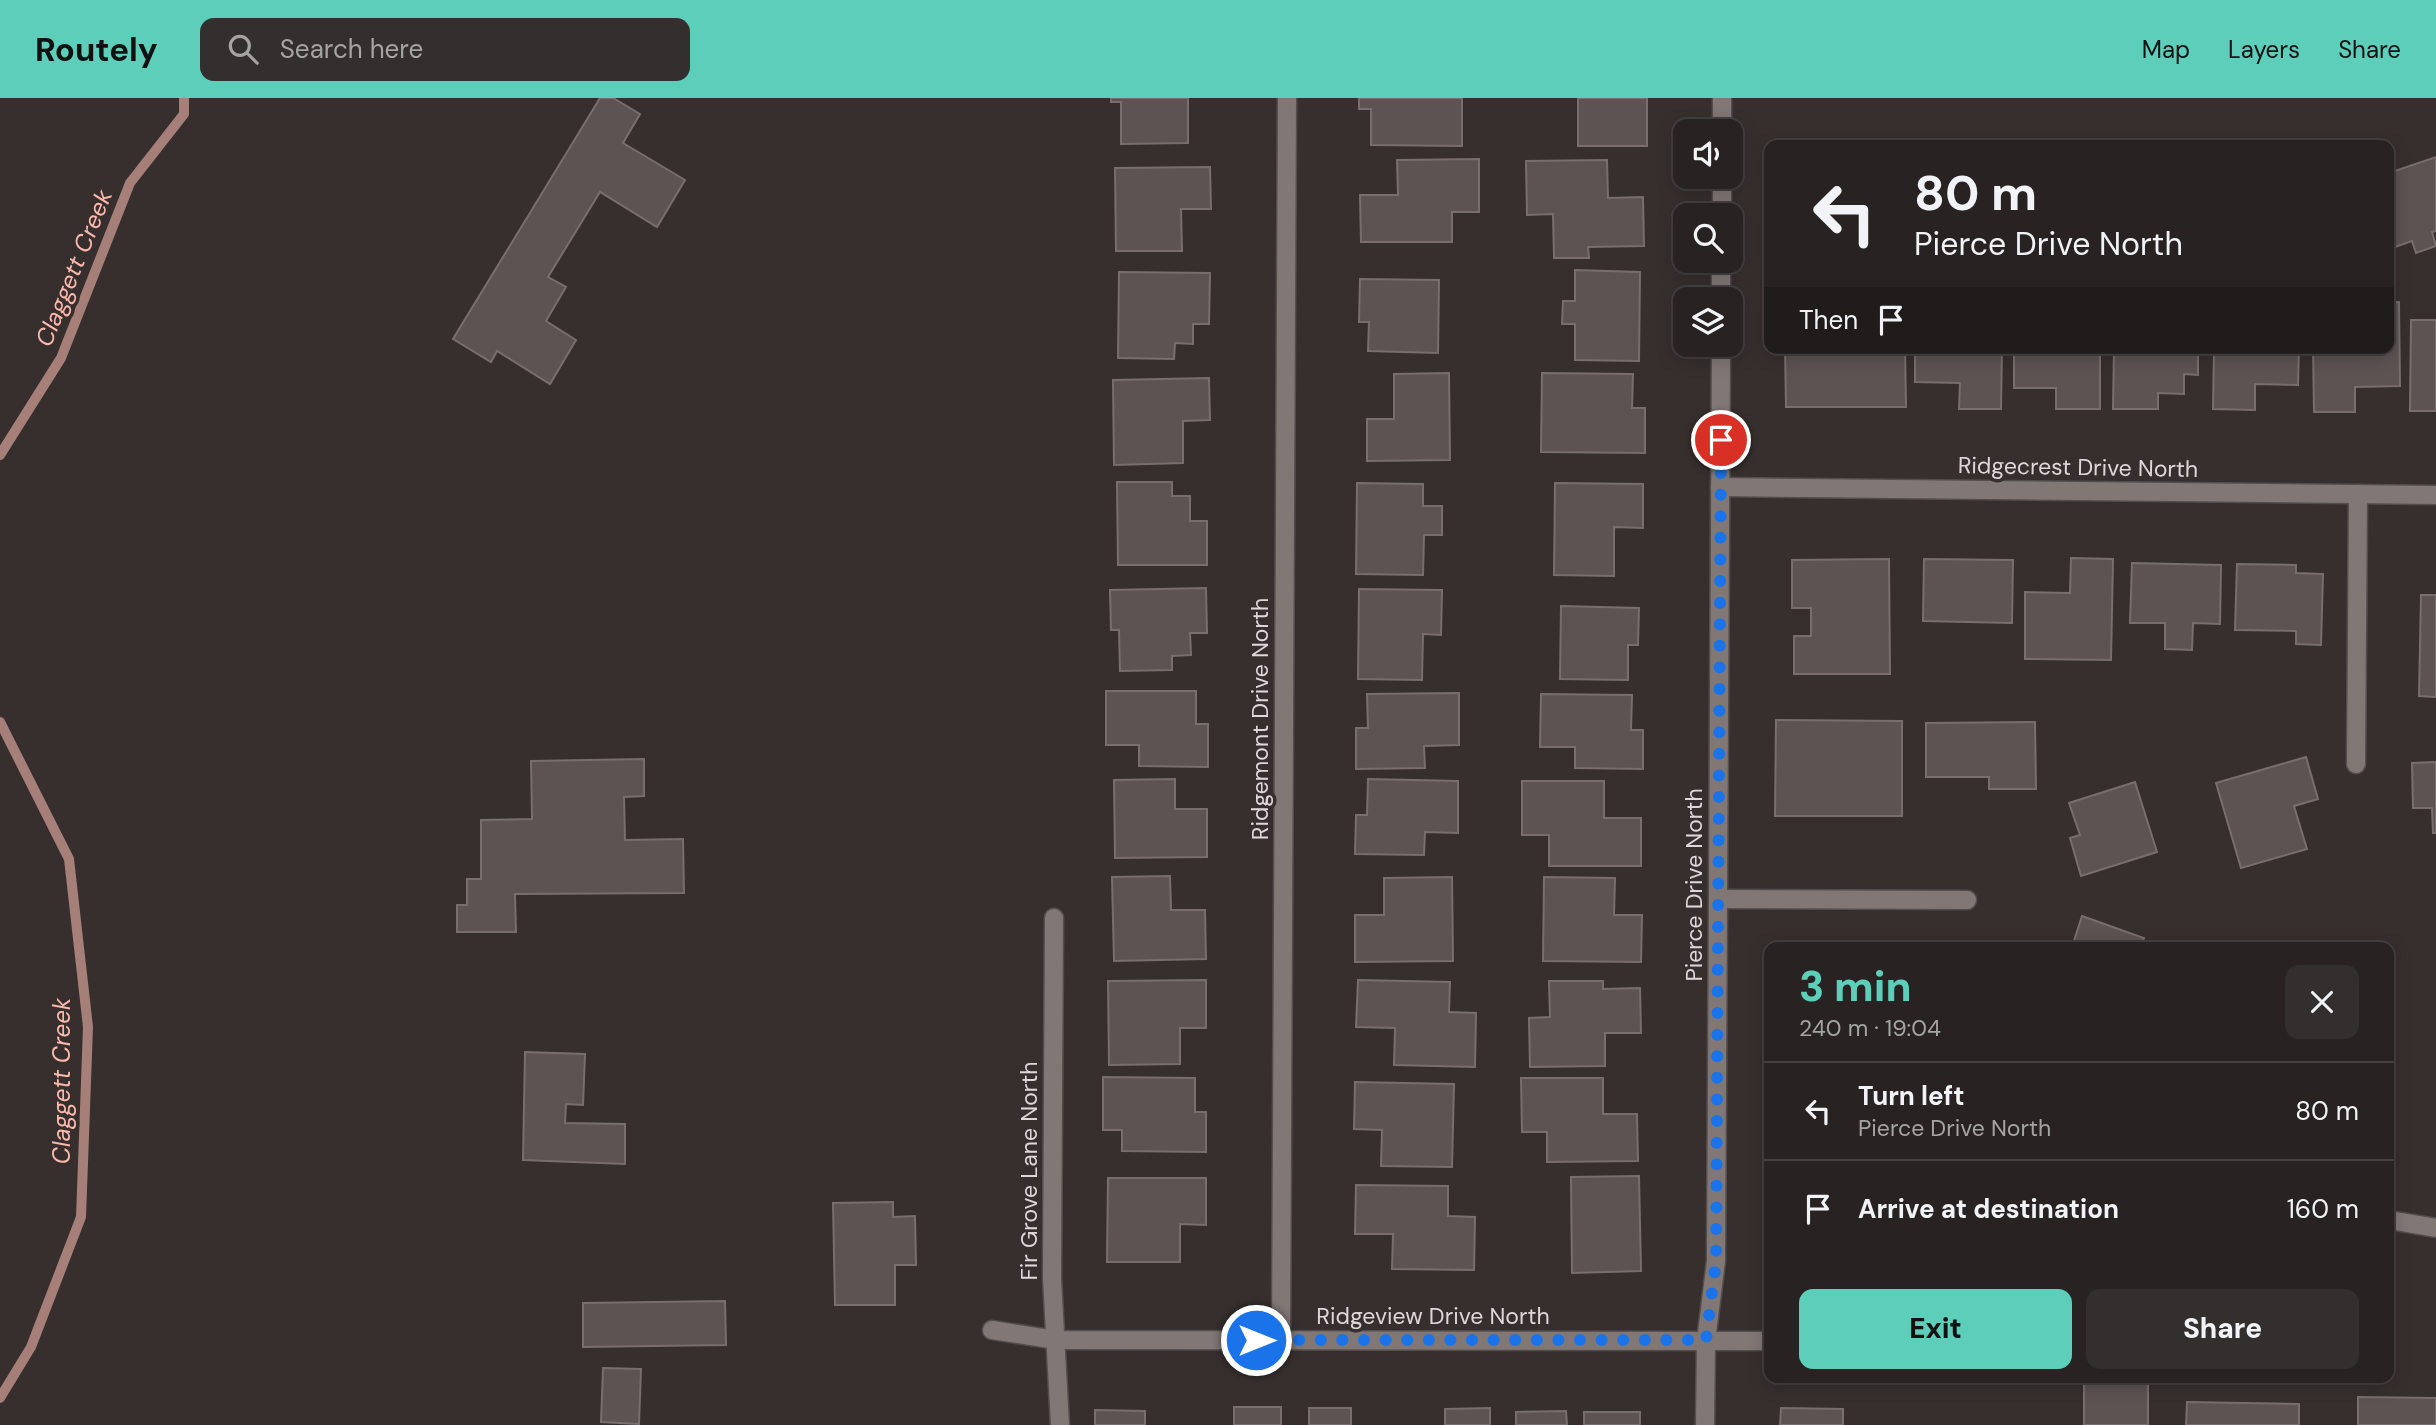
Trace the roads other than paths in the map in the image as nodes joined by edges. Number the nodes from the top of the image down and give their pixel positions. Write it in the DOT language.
graph roads {
  1 [pos="1287,98"];
  2 [pos="1722,98"];
  3 [pos="1722,119"];
  4 [pos="1721,357"];
  5 [pos="1720,487"];
  6 [pos="2358,494"];
  7 [pos="2436,495"];
  8 [pos="2356,764"];
  9 [pos="1718,899"];
  10 [pos="1967,900"];
  11 [pos="1054,918"];
  12 [pos="2394,1221"];
  13 [pos="2436,1228"];
  14 [pos="992,1330"];
  15 [pos="1056,1340"];
  16 [pos="1281,1340"];
  17 [pos="1706,1340"];
  18 [pos="1764,1340"];
  19 [pos="1060,1425"];
  20 [pos="1705,1425"];
  1 -- 16 [label="street, Ridgemont Drive North"];
  2 -- 3 [label="street"];
  4 -- 5 [label="street, Pierce Drive North"];
  5 -- 6 [label="street, Ridgecrest Drive North"];
  5 -- 9 [label="street, Pierce Drive North"];
  6 -- 7 [label="street, Ridgecrest Drive North"];
  6 -- 8 [label="street"];
  9 -- 10 [label="street"];
  9 -- 17 [label="street, Pierce Drive North"];
  11 -- 15 [label="street, Fir Grove Lane North"];
  12 -- 13 [label="street"];
  14 -- 15 [label="street, Ridgeview Drive North"];
  15 -- 16 [label="street, Ridgeview Drive North"];
  15 -- 19 [label="street, Fir Grove Lane North"];
  16 -- 17 [label="street, Ridgeview Drive North"];
  17 -- 18 [label="street, Ridgeview Drive North"];
  17 -- 20 [label="street, Pierce Drive North"];
}
